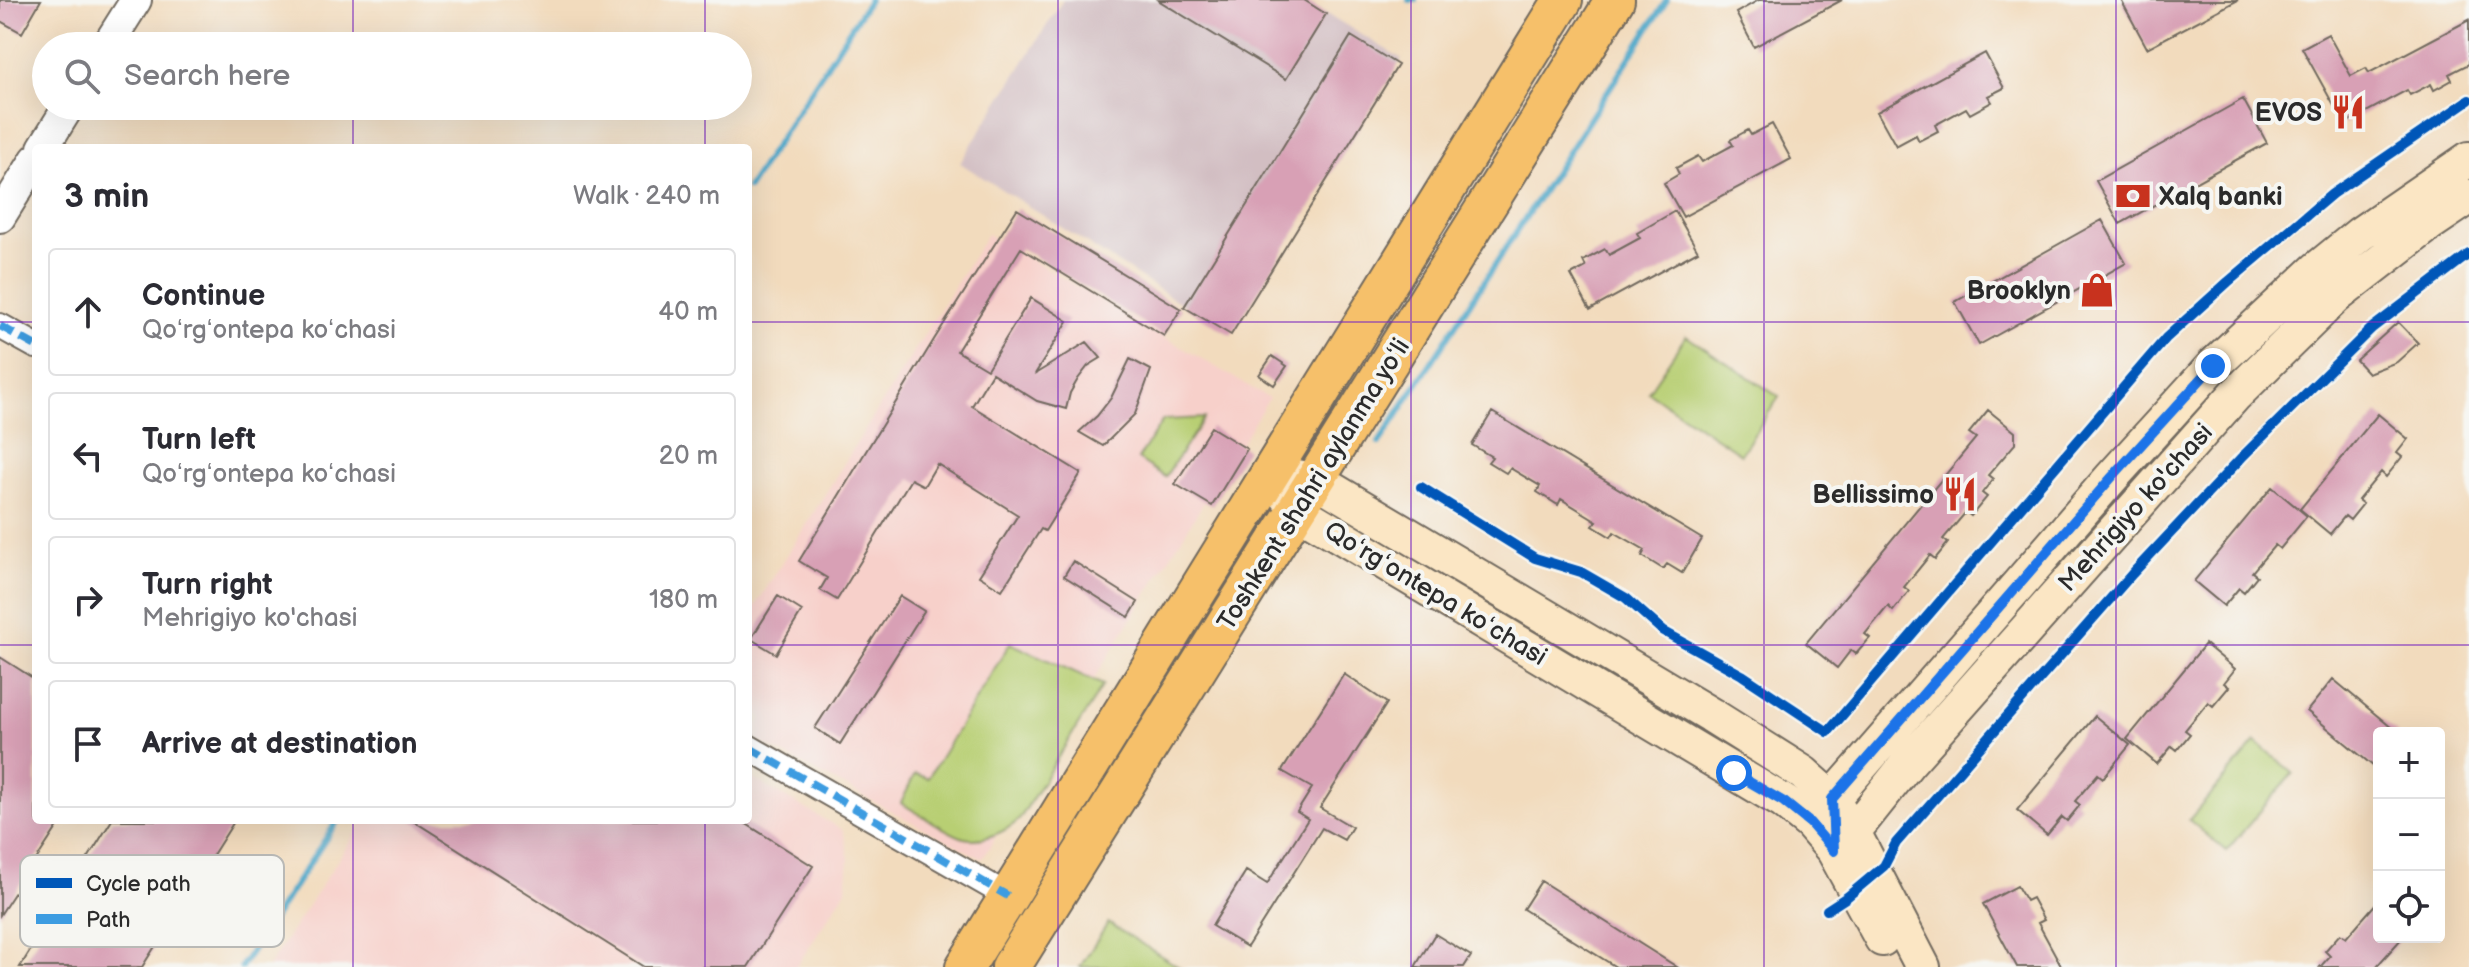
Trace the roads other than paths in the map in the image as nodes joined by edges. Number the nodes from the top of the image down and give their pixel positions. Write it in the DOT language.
graph roads {
  1 [pos="136,0"];
  2 [pos="1563,0"];
  3 [pos="1615,0"];
  4 [pos="116,32"];
  5 [pos="60,120"];
  6 [pos="45,144"];
  7 [pos="2469,159"];
  8 [pos="32,165"];
  9 [pos="2469,197"];
  10 [pos="0,217"];
  11 [pos="0,326"];
  12 [pos="32,344"];
  13 [pos="1271,473"];
  14 [pos="1306,495"];
  15 [pos="752,749"];
  16 [pos="1832,799"];
  17 [pos="1844,842"];
  18 [pos="1008,896"];
  19 [pos="965,967"];
  20 [pos="1011,967"];
  21 [pos="1897,967"];
  22 [pos="1923,967"];
  1 -- 4 [label="street"];
  2 -- 13 [label="highway, Toshkent shahri aylanma yoʻli"];
  3 -- 14 [label="highway, Toshkent shahri aylanma yoʻli"];
  5 -- 6 [label="street"];
  7 -- 16 [label="main road, Mehrigiyo ko'chasi"];
  8 -- 10 [label="street"];
  9 -- 17 [label="main road, Mehrigiyo ko'chasi"];
  11 -- 12 [label="street"];
  13 -- 14 [label="main road, Qoʻrgʻontepa koʻchasi"];
  13 -- 18 [label="highway, Toshkent shahri aylanma yoʻli"];
  14 -- 16 [label="main road, Qoʻrgʻontepa koʻchasi"];
  14 -- 17 [label="main road, Qoʻrgʻontepa koʻchasi"];
  14 -- 20 [label="highway, Toshkent shahri aylanma yoʻli"];
  15 -- 18 [label="street"];
  16 -- 17 [label="main road, Qoʻrgʻontepa koʻchasi"];
  17 -- 21 [label="main road, Qoʻrgʻontepa koʻchasi"];
  17 -- 22 [label="main road, Qoʻrgʻontepa koʻchasi"];
  18 -- 19 [label="highway, Toshkent shahri aylanma yoʻli"];
}
